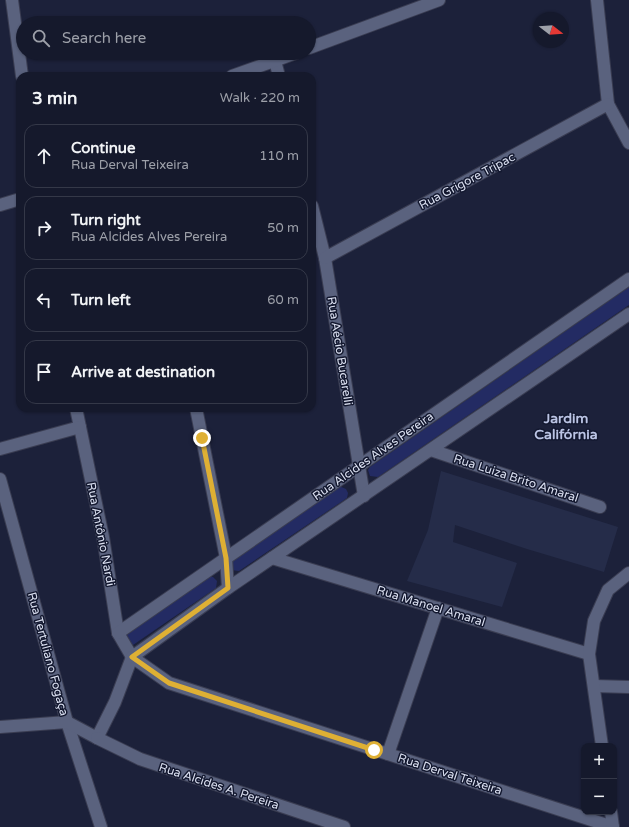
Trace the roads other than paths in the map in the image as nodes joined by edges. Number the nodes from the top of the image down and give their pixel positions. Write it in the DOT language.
graph roads {
  1 [pos="12,0"];
  2 [pos="439,0"];
  3 [pos="597,0"];
  4 [pos="16,30"];
  5 [pos="316,45"];
  6 [pos="20,60"];
  7 [pos="275,61"];
  8 [pos="21,72"];
  9 [pos="243,72"];
  10 [pos="278,72"];
  11 [pos="608,104"];
  12 [pos="629,142"];
  13 [pos="16,200"];
  14 [pos="0,205"];
  15 [pos="316,222"];
  16 [pos="325,258"];
  17 [pos="629,279"];
  18 [pos="629,314"];
  19 [pos="77,412"];
  20 [pos="197,412"];
  21 [pos="80,427"];
  22 [pos="0,449"];
  23 [pos="431,450"];
  24 [pos="358,466"];
  25 [pos="0,479"];
  26 [pos="364,496"];
  27 [pos="600,507"];
  28 [pos="226,558"];
  29 [pos="272,558"];
  30 [pos="629,572"];
  31 [pos="228,588"];
  32 [pos="438,608"];
  33 [pos="118,633"];
  34 [pos="589,654"];
  35 [pos="132,657"];
  36 [pos="594,686"];
  37 [pos="629,687"];
  38 [pos="67,722"];
  39 [pos="0,727"];
  40 [pos="97,738"];
  41 [pos="602,743"];
  42 [pos="388,754"];
  43 [pos="611,815"];
  44 [pos="101,827"];
  45 [pos="344,827"];
  46 [pos="613,827"];
  1 -- 4 [label="street"];
  2 -- 5 [label="street"];
  3 -- 11 [label="street"];
  6 -- 8 [label="street"];
  7 -- 9 [label="street"];
  7 -- 10 [label="street"];
  11 -- 12 [label="street"];
  11 -- 16 [label="street, Rua Grigore Tripac"];
  13 -- 14 [label="street"];
  15 -- 16 [label="street, Rua Aécio Bucarelli"];
  16 -- 24 [label="street, Rua Aécio Bucarelli"];
  17 -- 24 [label="street, Rua Alcides Alves Pereira"];
  18 -- 23 [label="street"];
  19 -- 21 [label="street, Rua Antônio Nardi"];
  20 -- 28 [label="street"];
  21 -- 22 [label="street"];
  21 -- 33 [label="street, Rua Antônio Nardi"];
  23 -- 26 [label="street"];
  23 -- 27 [label="street, Rua Luiza Brito Amaral"];
  24 -- 26 [label="street, Rua Aécio Bucarelli"];
  24 -- 28 [label="street, Rua Alcides Alves Pereira"];
  25 -- 38 [label="street, Rua Tertuliano Fogaça"];
  26 -- 29 [label="street"];
  28 -- 31 [label="street"];
  28 -- 33 [label="street, Rua Alcides Alves Pereira"];
  29 -- 31 [label="street"];
  29 -- 32 [label="street, Rua Manoel Amaral"];
  30 -- 34 [label="street"];
  31 -- 35 [label="street"];
  32 -- 34 [label="street, Rua Manoel Amaral"];
  32 -- 42 [label="street"];
  33 -- 35 [label="street, Rua Antônio Nardi"];
  34 -- 36 [label="street"];
  35 -- 40 [label="street"];
  35 -- 42 [label="street, Rua Derval Teixeira"];
  36 -- 37 [label="street"];
  36 -- 41 [label="street"];
  38 -- 39 [label="street"];
  38 -- 40 [label="street, Rua Alcides A. Pereira"];
  38 -- 44 [label="street, Rua Tertuliano Fogaça"];
  40 -- 45 [label="street, Rua Alcides A. Pereira"];
  42 -- 46 [label="street, Rua Derval Teixeira"];
  43 -- 46 [label="street"];
}
